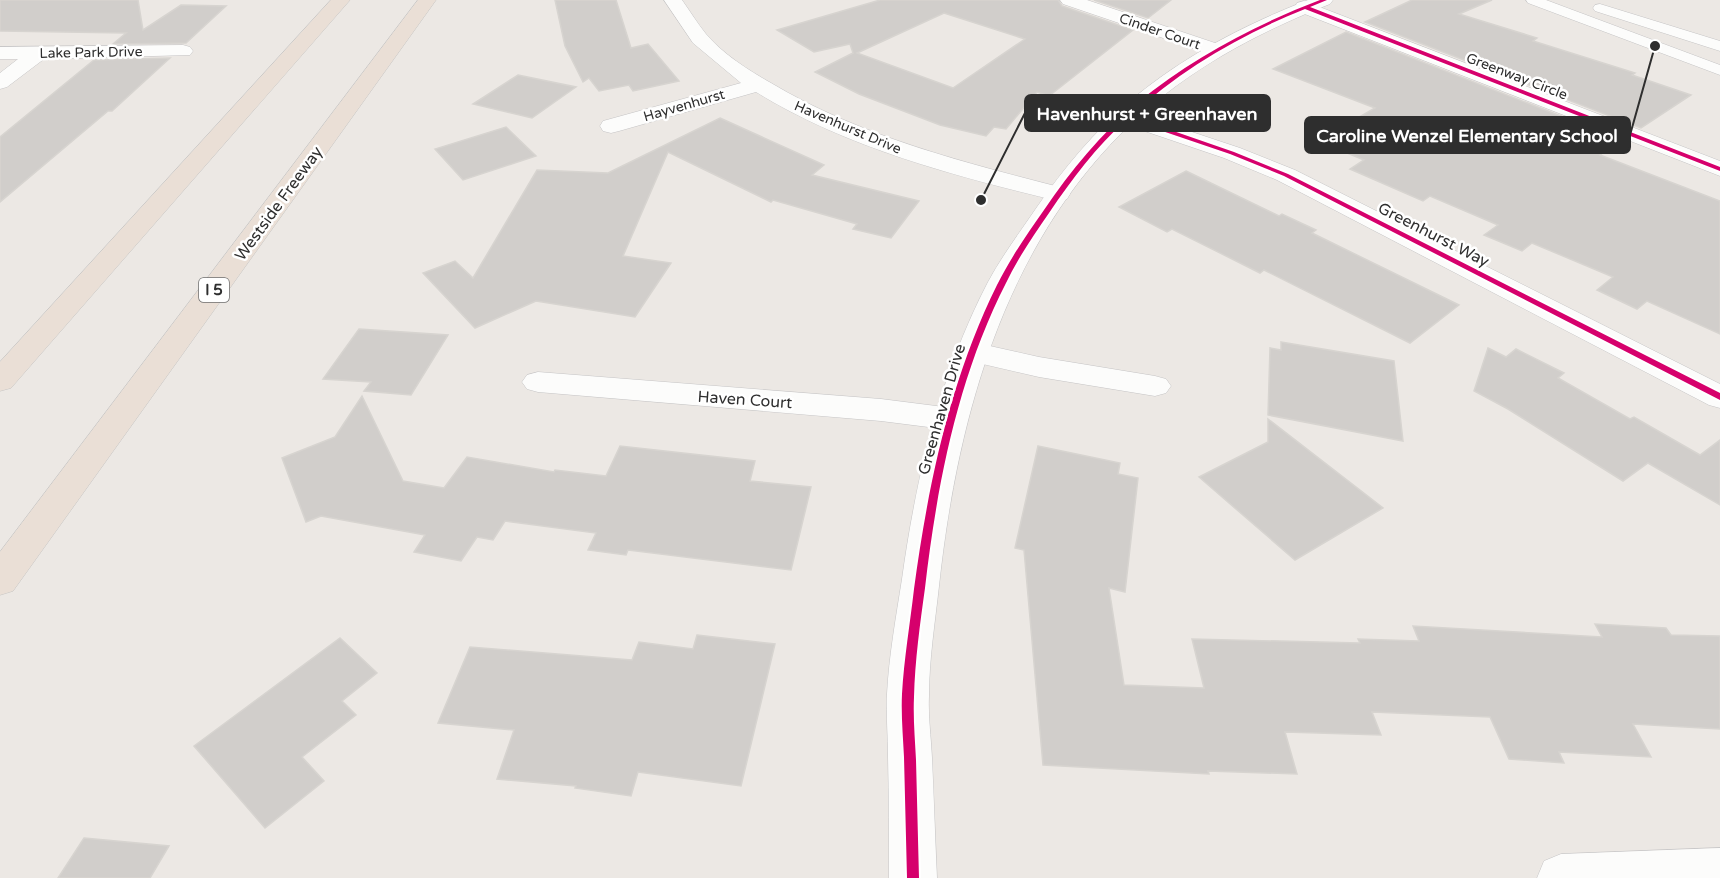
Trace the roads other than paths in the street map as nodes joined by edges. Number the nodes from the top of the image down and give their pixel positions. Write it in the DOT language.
graph roads {
  1 [pos="341,0"];
  2 [pos="427,0"];
  3 [pos="673,0"];
  4 [pos="1069,0"];
  5 [pos="1324,0"];
  6 [pos="1533,0"];
  7 [pos="1575,0"];
  8 [pos="1304,7"];
  9 [pos="1720,46"];
  10 [pos="1216,50"];
  11 [pos="183,51"];
  12 [pos="40,52"];
  13 [pos="0,53"];
  14 [pos="1720,70"];
  15 [pos="0,83"];
  16 [pos="758,85"];
  17 [pos="1126,117"];
  18 [pos="611,126"];
  19 [pos="1720,170"];
  20 [pos="1058,194"];
  21 [pos="972,352"];
  22 [pos="0,381"];
  23 [pos="538,381"];
  24 [pos="1155,386"];
  25 [pos="1720,397"];
  26 [pos="952,419"];
  27 [pos="0,580"];
  28 [pos="1720,872"];
  29 [pos="913,878"];
  30 [pos="1561,878"];
  1 -- 22 [label="highway"];
  2 -- 27 [label="highway, Westside Freeway / I 5"];
  3 -- 16 [label="street, Havenhurst Drive"];
  4 -- 10 [label="street, Cinder Court"];
  5 -- 8 [label="street, Greenhaven Drive"];
  6 -- 14 [label="lane"];
  7 -- 9 [label="lane"];
  8 -- 10 [label="street, Greenhaven Drive"];
  8 -- 19 [label="street, Greenway Circle"];
  10 -- 17 [label="street, Greenhaven Drive"];
  11 -- 12 [label="street, Lake Park Drive"];
  12 -- 13 [label="street, Lake Park Drive"];
  12 -- 15 [label="street"];
  16 -- 18 [label="street, Hayvenhurst"];
  16 -- 20 [label="street, Havenhurst Drive"];
  17 -- 20 [label="street, Greenhaven Drive"];
  17 -- 25 [label="street, Greenhurst Way"];
  20 -- 21 [label="street, Greenhaven Drive"];
  21 -- 24 [label="street, Greenhaven Drive"];
  21 -- 26 [label="street, Greenhaven Drive"];
  23 -- 26 [label="street, Haven Court"];
  26 -- 29 [label="street, Greenhaven Drive"];
  28 -- 30 [label="street"];
}
